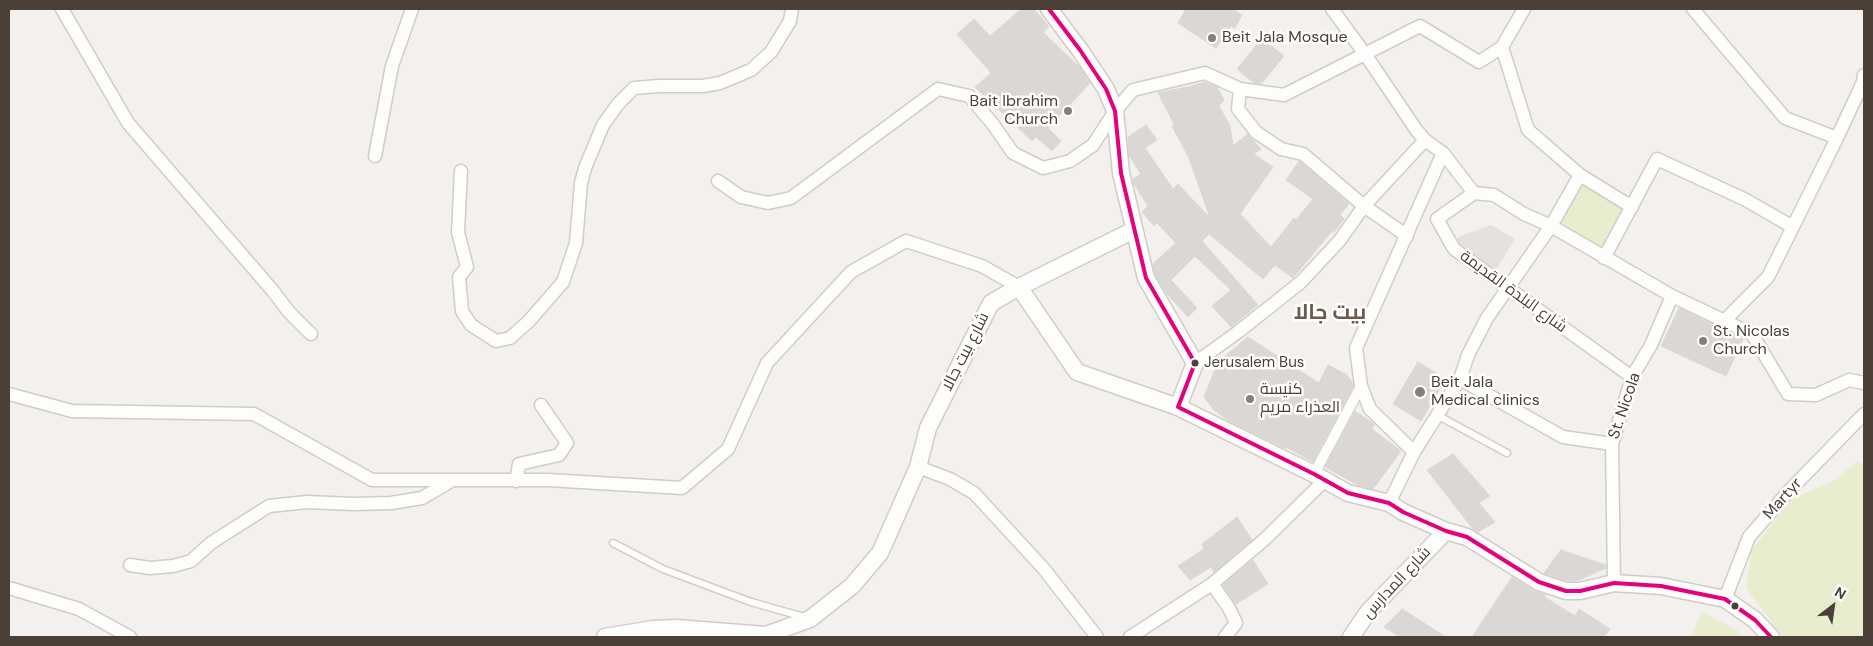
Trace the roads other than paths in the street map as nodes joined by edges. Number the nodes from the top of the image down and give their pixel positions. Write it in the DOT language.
graph roads {
  1 [pos="62,9"];
  2 [pos="412,9"];
  3 [pos="792,9"];
  4 [pos="1332,9"];
  5 [pos="1524,9"];
  6 [pos="1693,9"];
  7 [pos="1052,10"];
  8 [pos="1502,47"];
  9 [pos="1365,54"];
  10 [pos="1864,75"];
  11 [pos="1240,90"];
  12 [pos="1115,111"];
  13 [pos="1836,138"];
  14 [pos="1425,140"];
  15 [pos="1443,153"];
  16 [pos="376,156"];
  17 [pos="461,172"];
  18 [pos="1580,175"];
  19 [pos="718,181"];
  20 [pos="1474,193"];
  21 [pos="1364,206"];
  22 [pos="1632,206"];
  23 [pos="1551,226"];
  24 [pos="1793,227"];
  25 [pos="1134,230"];
  26 [pos="1407,236"];
  27 [pos="1604,258"];
  28 [pos="1018,287"];
  29 [pos="1508,289"];
  30 [pos="1672,296"];
  31 [pos="1724,321"];
  32 [pos="311,334"];
  33 [pos="1195,363"];
  34 [pos="1632,377"];
  35 [pos="1460,379"];
  36 [pos="1864,383"];
  37 [pos="1361,386"];
  38 [pos="9,394"];
  39 [pos="541,405"];
  40 [pos="1178,407"];
  41 [pos="1864,414"];
  42 [pos="1437,415"];
  43 [pos="1612,444"];
  44 [pos="1414,452"];
  45 [pos="1507,453"];
  46 [pos="918,466"];
  47 [pos="1319,478"];
  48 [pos="451,481"];
  49 [pos="516,481"];
  50 [pos="1389,503"];
  51 [pos="1446,531"];
  52 [pos="612,543"];
  53 [pos="130,565"];
  54 [pos="1614,582"];
  55 [pos="1212,584"];
  56 [pos="9,588"];
  57 [pos="1725,599"];
  58 [pos="810,619"];
  59 [pos="130,637"];
  60 [pos="605,637"];
  61 [pos="1097,637"];
  62 [pos="1130,637"];
  63 [pos="1225,637"];
  64 [pos="1351,637"];
  65 [pos="1771,637"];
  1 -- 32 [label="street"];
  2 -- 16 [label="street"];
  3 -- 17 [label="street"];
  4 -- 9 [label="street"];
  5 -- 8 [label="street"];
  6 -- 13 [label="street"];
  7 -- 12 [label="street"];
  8 -- 9 [label="street"];
  8 -- 18 [label="street"];
  9 -- 11 [label="street"];
  9 -- 14 [label="street"];
  10 -- 13 [label="street"];
  11 -- 12 [label="street"];
  11 -- 21 [label="street"];
  12 -- 19 [label="street"];
  12 -- 25 [label="street"];
  13 -- 24 [label="street"];
  14 -- 15 [label="street"];
  14 -- 21 [label="street"];
  15 -- 20 [label="street"];
  15 -- 26 [label="street"];
  18 -- 22 [label="street"];
  18 -- 23 [label="street"];
  20 -- 23 [label="street"];
  20 -- 29 [label="street, شارع البلدة القديمة"];
  21 -- 26 [label="street"];
  21 -- 33 [label="street"];
  22 -- 24 [label="street"];
  22 -- 27 [label="street"];
  23 -- 27 [label="street"];
  23 -- 29 [label="street"];
  24 -- 31 [label="street"];
  25 -- 28 [label="street, شارع بيت جالا"];
  25 -- 33 [label="street"];
  26 -- 37 [label="street"];
  27 -- 30 [label="street"];
  28 -- 40 [label="street"];
  28 -- 46 [label="street, شارع بيت جالا"];
  28 -- 49 [label="street"];
  29 -- 34 [label="street, شارع البلدة القديمة"];
  29 -- 35 [label="street"];
  30 -- 31 [label="street"];
  30 -- 34 [label="street, St. Nicola"];
  31 -- 36 [label="street"];
  33 -- 40 [label="street"];
  34 -- 43 [label="street, St. Nicola"];
  35 -- 42 [label="street"];
  35 -- 43 [label="street"];
  37 -- 44 [label="street"];
  37 -- 47 [label="street"];
  38 -- 48 [label="street"];
  39 -- 49 [label="street"];
  40 -- 47 [label="street"];
  41 -- 57 [label="street, Martyr"];
  42 -- 44 [label="street"];
  42 -- 45 [label="lane"];
  43 -- 54 [label="street, St. Nicola"];
  44 -- 50 [label="street"];
  46 -- 58 [label="street, شارع بيت جالا"];
  46 -- 61 [label="street"];
  47 -- 50 [label="street"];
  47 -- 55 [label="street"];
  48 -- 49 [label="street"];
  48 -- 53 [label="street"];
  50 -- 51 [label="street"];
  51 -- 54 [label="street"];
  51 -- 64 [label="street, شارع المدارس"];
  52 -- 58 [label="lane"];
  54 -- 57 [label="street"];
  55 -- 62 [label="street"];
  55 -- 63 [label="street"];
  56 -- 59 [label="street"];
  57 -- 65 [label="street"];
  58 -- 60 [label="street, شارع بيت جالا"];
}
